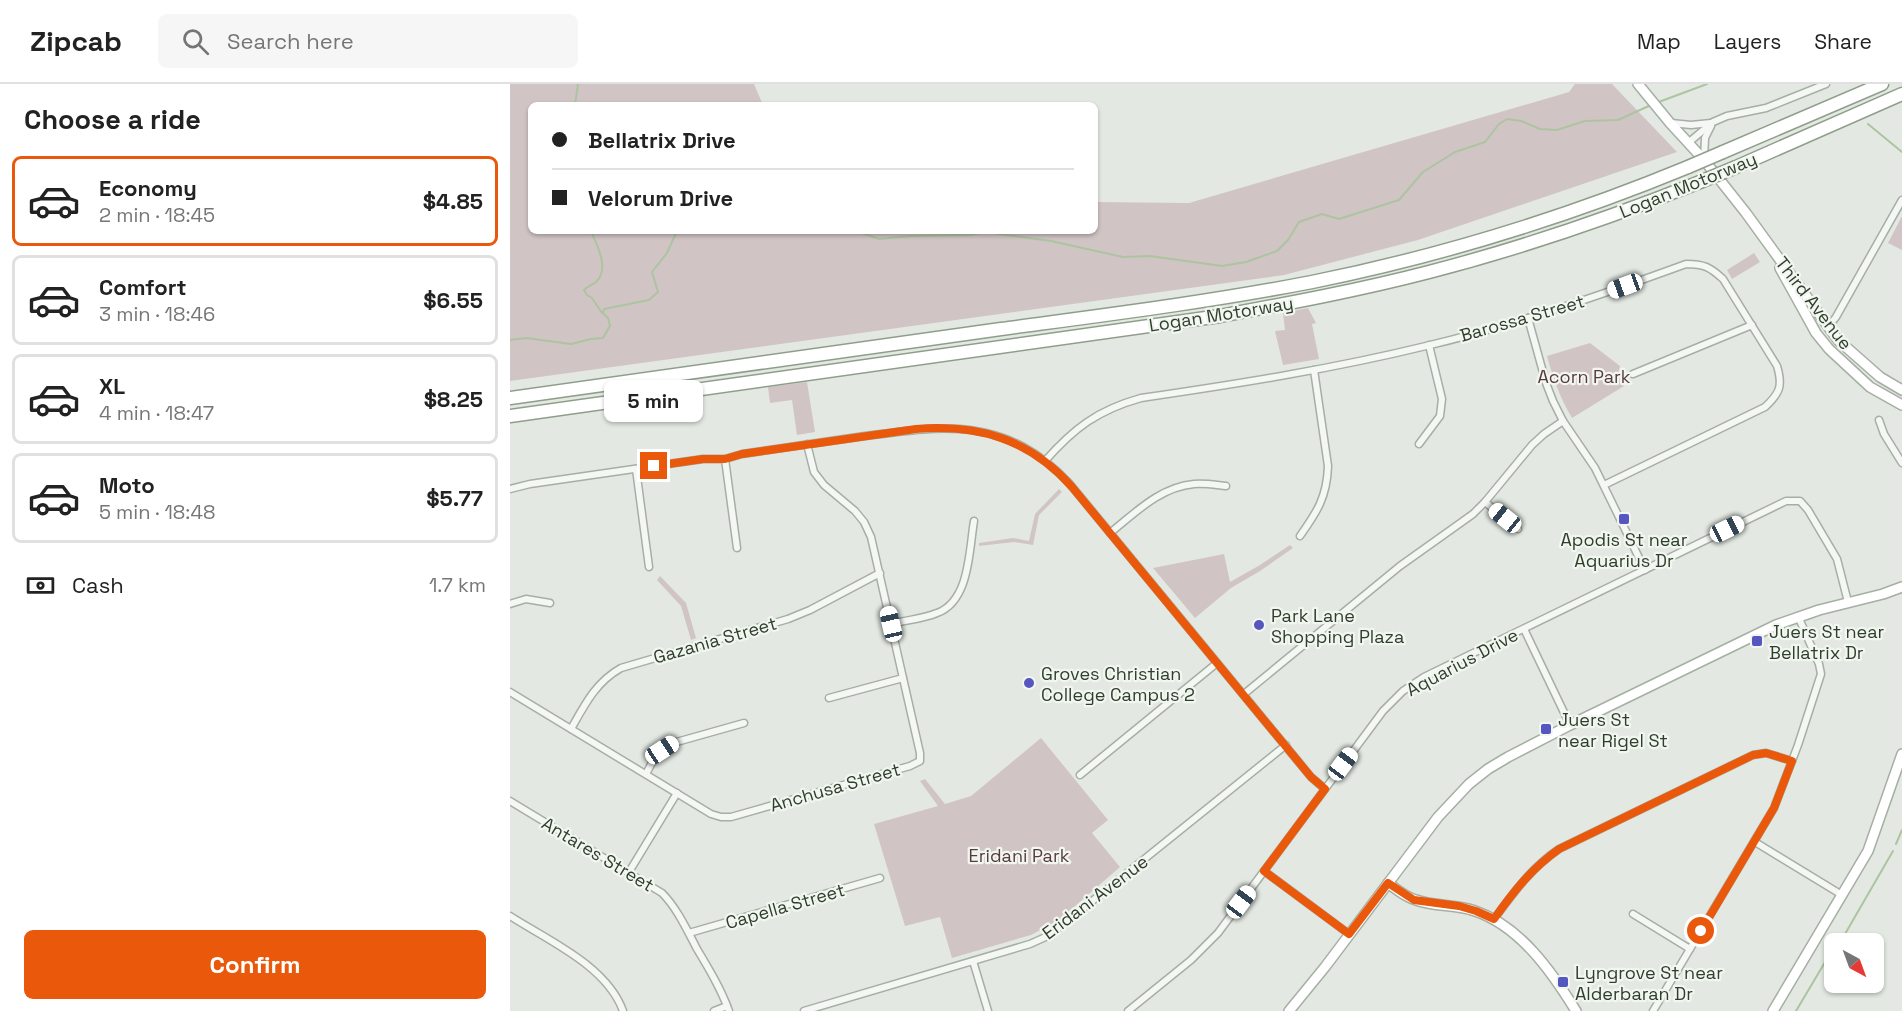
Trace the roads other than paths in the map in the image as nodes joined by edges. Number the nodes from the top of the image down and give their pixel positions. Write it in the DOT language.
graph roads {
  1 [pos="1638,84"];
  2 [pos="1826,84"];
  3 [pos="1882,84"];
  4 [pos="1902,94"];
  5 [pos="1713,122"];
  6 [pos="1670,123"];
  7 [pos="1688,143"];
  8 [pos="1704,160"];
  9 [pos="1902,200"];
  10 [pos="1759,232"];
  11 [pos="1528,318"];
  12 [pos="1752,325"];
  13 [pos="1828,327"];
  14 [pos="1429,345"];
  15 [pos="1314,370"];
  16 [pos="1633,375"];
  17 [pos="1902,390"];
  18 [pos="510,398"];
  19 [pos="1902,405"];
  20 [pos="510,416"];
  21 [pos="1879,420"];
  22 [pos="1563,421"];
  23 [pos="807,444"];
  24 [pos="1419,444"];
  25 [pos="725,459"];
  26 [pos="1045,461"];
  27 [pos="1902,463"];
  28 [pos="636,469"];
  29 [pos="1226,486"];
  30 [pos="1604,486"];
  31 [pos="510,489"];
  32 [pos="1485,502"];
  33 [pos="974,521"];
  34 [pos="1518,529"];
  35 [pos="1110,533"];
  36 [pos="1300,536"];
  37 [pos="737,548"];
  38 [pos="649,567"];
  39 [pos="1645,570"];
  40 [pos="880,573"];
  41 [pos="1902,587"];
  42 [pos="1848,602"];
  43 [pos="550,603"];
  44 [pos="510,604"];
  45 [pos="1798,616"];
  46 [pos="891,624"];
  47 [pos="1524,629"];
  48 [pos="1217,663"];
  49 [pos="903,678"];
  50 [pos="510,692"];
  51 [pos="1244,694"];
  52 [pos="828,698"];
  53 [pos="744,723"];
  54 [pos="1570,725"];
  55 [pos="571,729"];
  56 [pos="1286,745"];
  57 [pos="1902,754"];
  58 [pos="1792,761"];
  59 [pos="646,774"];
  60 [pos="1080,775"];
  61 [pos="1325,789"];
  62 [pos="676,793"];
  63 [pos="510,801"];
  64 [pos="1755,842"];
  65 [pos="1264,871"];
  66 [pos="629,872"];
  67 [pos="880,878"];
  68 [pos="1388,883"];
  69 [pos="1842,895"];
  70 [pos="1634,914"];
  71 [pos="510,916"];
  72 [pos="1494,919"];
  73 [pos="689,933"];
  74 [pos="1349,934"];
  75 [pos="1690,949"];
  76 [pos="973,961"];
  77 [pos="728,1009"];
  78 [pos="623,1011"];
  79 [pos="714,1011"];
  80 [pos="804,1011"];
  81 [pos="988,1011"];
  82 [pos="1128,1011"];
  83 [pos="1289,1011"];
  84 [pos="1576,1011"];
  85 [pos="1653,1011"];
  86 [pos="1773,1011"];
  1 -- 6 [label="street, Third Avenue"];
  2 -- 5 [label="street"];
  3 -- 18 [label="highway, Logan Motorway, bridge"];
  4 -- 20 [label="highway, Logan Motorway, bridge"];
  5 -- 6 [label="street"];
  5 -- 7 [label="street"];
  5 -- 8 [label="street"];
  6 -- 7 [label="street, Third Avenue"];
  7 -- 8 [label="street, Third Avenue"];
  8 -- 10 [label="street, Third Avenue"];
  9 -- 13 [label="street"];
  10 -- 13 [label="street, Third Avenue"];
  10 -- 19 [label="street, Third Avenue"];
  11 -- 12 [label="street, Barossa Street"];
  11 -- 14 [label="street, Barossa Street"];
  11 -- 22 [label="street"];
  12 -- 16 [label="street"];
  12 -- 30 [label="street, Barossa Street"];
  13 -- 17 [label="street, Third Avenue"];
  14 -- 15 [label="street, Barossa Street"];
  14 -- 24 [label="street"];
  15 -- 26 [label="street, Barossa Street"];
  15 -- 36 [label="street"];
  21 -- 27 [label="street"];
  22 -- 30 [label="street"];
  22 -- 32 [label="street"];
  23 -- 25 [label="street"];
  23 -- 26 [label="street"];
  23 -- 40 [label="street, Anchusa Street"];
  25 -- 28 [label="street"];
  25 -- 37 [label="street"];
  26 -- 35 [label="street"];
  28 -- 31 [label="street"];
  28 -- 38 [label="street"];
  29 -- 35 [label="street"];
  30 -- 39 [label="street"];
  32 -- 34 [label="street"];
  32 -- 51 [label="street"];
  33 -- 46 [label="street"];
  35 -- 48 [label="street"];
  39 -- 42 [label="street, Aquarius Drive"];
  39 -- 47 [label="street, Aquarius Drive"];
  40 -- 46 [label="street, Anchusa Street"];
  40 -- 55 [label="street, Gazania Street"];
  41 -- 42 [label="street"];
  42 -- 45 [label="street"];
  43 -- 44 [label="street"];
  45 -- 54 [label="street"];
  45 -- 58 [label="street"];
  46 -- 49 [label="street, Anchusa Street"];
  47 -- 54 [label="street"];
  47 -- 61 [label="street, Aquarius Drive"];
  48 -- 51 [label="street"];
  48 -- 60 [label="street"];
  49 -- 52 [label="street"];
  49 -- 62 [label="street, Anchusa Street"];
  50 -- 55 [label="street, Anchusa Street"];
  51 -- 56 [label="street"];
  53 -- 59 [label="street"];
  54 -- 68 [label="street"];
  55 -- 59 [label="street, Anchusa Street"];
  56 -- 61 [label="street"];
  56 -- 76 [label="street, Eridani Avenue"];
  57 -- 69 [label="street"];
  58 -- 64 [label="street"];
  58 -- 72 [label="street"];
  59 -- 62 [label="street, Anchusa Street"];
  61 -- 65 [label="street, Aquarius Drive"];
  62 -- 66 [label="street"];
  63 -- 66 [label="street, Antares Street"];
  64 -- 69 [label="street"];
  64 -- 75 [label="street"];
  65 -- 74 [label="street"];
  65 -- 82 [label="street, Aquarius Drive"];
  66 -- 73 [label="street, Antares Street"];
  67 -- 73 [label="street, Capella Street"];
  68 -- 72 [label="street"];
  68 -- 74 [label="street"];
  69 -- 86 [label="street"];
  70 -- 75 [label="street"];
  71 -- 78 [label="street"];
  72 -- 84 [label="street"];
  73 -- 77 [label="street, Antares Street"];
  74 -- 83 [label="street"];
  75 -- 85 [label="street"];
  76 -- 80 [label="street, Eridani Avenue"];
  76 -- 81 [label="street"];
  77 -- 79 [label="street"];
}
